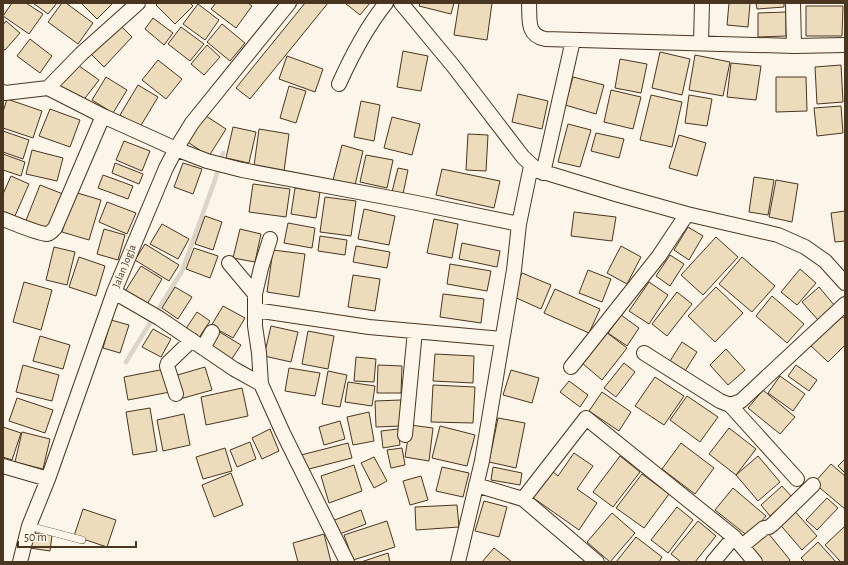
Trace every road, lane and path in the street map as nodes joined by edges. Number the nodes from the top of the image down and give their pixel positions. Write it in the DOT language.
graph roads {
  1 [pos="138,3"];
  2 [pos="289,3"];
  3 [pos="386,3"];
  4 [pos="529,3"];
  5 [pos="702,3"];
  6 [pos="793,3"];
  7 [pos="403,4"];
  8 [pos="573,40"];
  9 [pos="701,43"];
  10 [pos="845,45"];
  11 [pos="794,46"];
  12 [pos="340,84"];
  13 [pos="48,88"];
  14 [pos="4,94"];
  15 [pos="103,116"];
  16 [pos="176,149"];
  17 [pos="531,166"];
  18 [pos="543,173"];
  19 [pos="687,214"];
  20 [pos="3,220"];
  21 [pos="519,224"];
  22 [pos="270,239"];
  23 [pos="230,263"];
  24 [pos="845,283"];
  25 [pos="114,292"];
  26 [pos="255,294"];
  27 [pos="845,304"];
  28 [pos="255,310"];
  29 [pos="415,331"];
  30 [pos="212,332"];
  31 [pos="502,339"];
  32 [pos="198,344"];
  33 [pos="644,354"];
  34 [pos="571,367"];
  35 [pos="262,384"];
  36 [pos="176,394"];
  37 [pos="730,405"];
  38 [pos="405,435"];
  39 [pos="3,466"];
  40 [pos="797,478"];
  41 [pos="48,479"];
  42 [pos="476,485"];
  43 [pos="813,485"];
  44 [pos="523,499"];
  45 [pos="29,526"];
  46 [pos="82,540"];
  47 [pos="738,541"];
  48 [pos="20,562"];
  49 [pos="347,562"];
  50 [pos="458,562"];
  51 [pos="597,562"];
  52 [pos="713,562"];
  53 [pos="755,562"];
  1 -- 13 [label="street"];
  2 -- 16 [label="street, Jalan Jogja"];
  3 -- 12 [label="street"];
  4 -- 8 [label="street"];
  5 -- 9 [label="street"];
  6 -- 11 [label="street"];
  7 -- 17 [label="street"];
  8 -- 9 [label="street"];
  8 -- 18 [label="street"];
  9 -- 11 [label="street"];
  10 -- 11 [label="street"];
  13 -- 14 [label="street"];
  13 -- 15 [label="street"];
  15 -- 16 [label="street"];
  15 -- 20 [label="street"];
  16 -- 21 [label="street"];
  16 -- 25 [label="street, Jalan Jogja"];
  17 -- 18 [label="street"];
  17 -- 21 [label="street"];
  18 -- 19 [label="street"];
  19 -- 24 [label="street"];
  19 -- 34 [label="street"];
  21 -- 31 [label="street"];
  22 -- 26 [label="street"];
  23 -- 26 [label="street"];
  25 -- 32 [label="street"];
  25 -- 41 [label="street, Jalan Jogja"];
  26 -- 28 [label="street"];
  27 -- 37 [label="street"];
  28 -- 29 [label="street"];
  28 -- 35 [label="street"];
  29 -- 31 [label="street"];
  29 -- 38 [label="street"];
  30 -- 32 [label="street"];
  31 -- 42 [label="street"];
  32 -- 35 [label="street"];
  32 -- 36 [label="street"];
  33 -- 37 [label="street"];
  35 -- 49 [label="street"];
  37 -- 40 [label="street"];
  39 -- 41 [label="street"];
  41 -- 45 [label="street, Jalan Jogja"];
  42 -- 44 [label="street"];
  42 -- 50 [label="street"];
  43 -- 47 [label="street"];
  44 -- 47 [label="street"];
  44 -- 51 [label="street"];
  45 -- 46 [label="lane"];
  45 -- 48 [label="street, Jalan Jogja"];
  47 -- 52 [label="street"];
  47 -- 53 [label="street"];
}
